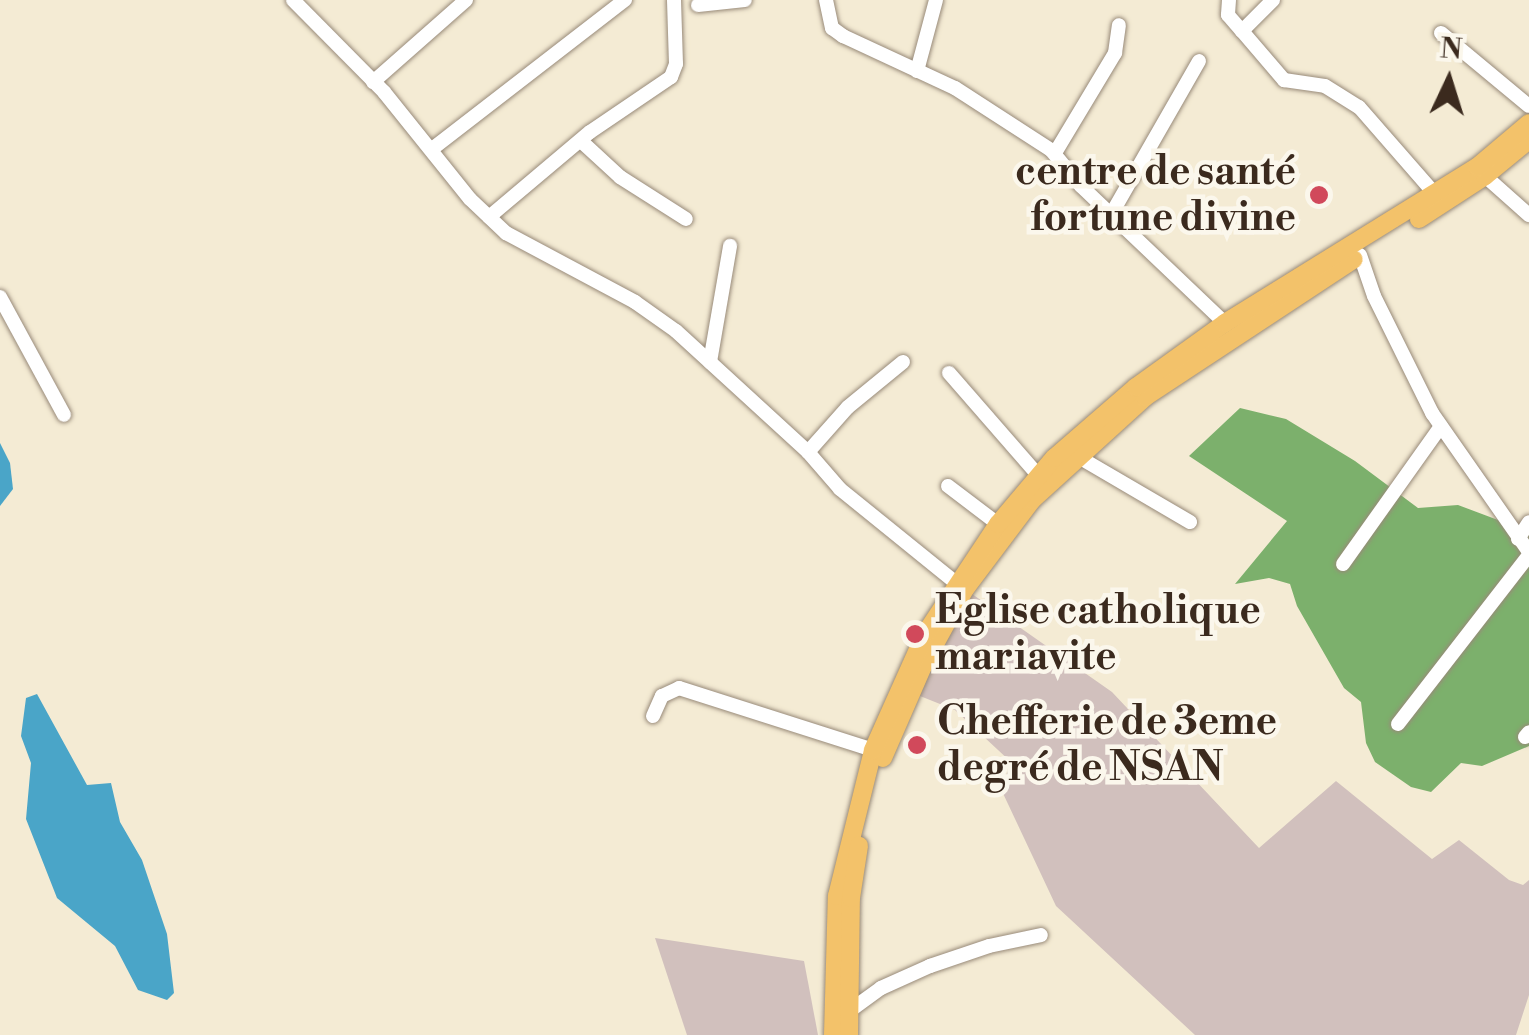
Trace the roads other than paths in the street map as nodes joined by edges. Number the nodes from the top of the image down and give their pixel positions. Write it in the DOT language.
graph roads {
  1 [pos="293,0"];
  2 [pos="466,0"];
  3 [pos="625,0"];
  4 [pos="674,0"];
  5 [pos="745,0"];
  6 [pos="936,0"];
  7 [pos="1229,0"];
  8 [pos="1273,0"];
  9 [pos="824,2"];
  10 [pos="698,6"];
  11 [pos="1119,25"];
  12 [pos="1242,31"];
  13 [pos="1441,33"];
  14 [pos="1199,61"];
  15 [pos="917,71"];
  16 [pos="373,82"];
  17 [pos="1529,106"];
  18 [pos="1529,122"];
  19 [pos="581,140"];
  20 [pos="1529,140"];
  21 [pos="432,149"];
  22 [pos="1055,153"];
  23 [pos="1485,176"];
  24 [pos="1435,194"];
  25 [pos="1112,213"];
  26 [pos="1529,214"];
  27 [pos="488,217"];
  28 [pos="686,219"];
  29 [pos="730,246"];
  30 [pos="1360,255"];
  31 [pos="0,297"];
  32 [pos="1225,324"];
  33 [pos="710,362"];
  34 [pos="903,362"];
  35 [pos="949,373"];
  36 [pos="64,415"];
  37 [pos="1441,426"];
  38 [pos="808,452"];
  39 [pos="1077,456"];
  40 [pos="1042,480"];
  41 [pos="948,486"];
  42 [pos="1190,522"];
  43 [pos="1529,522"];
  44 [pos="998,524"];
  45 [pos="1518,539"];
  46 [pos="1529,554"];
  47 [pos="1343,564"];
  48 [pos="955,582"];
  49 [pos="653,716"];
  50 [pos="1398,724"];
  51 [pos="873,750"];
  52 [pos="1041,935"];
  53 [pos="848,1012"];
  54 [pos="832,1035"];
  55 [pos="849,1035"];
  1 -- 16 [label="street"];
  2 -- 16 [label="street"];
  3 -- 21 [label="street"];
  4 -- 19 [label="street"];
  5 -- 10 [label="street"];
  6 -- 15 [label="street"];
  7 -- 12 [label="street"];
  8 -- 12 [label="street"];
  9 -- 15 [label="street"];
  11 -- 22 [label="street"];
  12 -- 24 [label="street"];
  13 -- 17 [label="street"];
  14 -- 25 [label="street"];
  15 -- 22 [label="street"];
  16 -- 21 [label="street"];
  18 -- 24 [label="main road"];
  19 -- 27 [label="street"];
  19 -- 28 [label="street"];
  20 -- 23 [label="main road"];
  21 -- 27 [label="street"];
  22 -- 25 [label="street"];
  23 -- 26 [label="street"];
  23 -- 30 [label="main road"];
  24 -- 32 [label="main road"];
  25 -- 32 [label="street"];
  27 -- 33 [label="street"];
  29 -- 33 [label="street"];
  30 -- 37 [label="street"];
  30 -- 39 [label="main road"];
  31 -- 36 [label="street"];
  32 -- 40 [label="main road"];
  33 -- 38 [label="street"];
  34 -- 38 [label="street"];
  35 -- 40 [label="street"];
  37 -- 45 [label="street"];
  37 -- 47 [label="street"];
  38 -- 48 [label="street"];
  39 -- 40 [label="main road"];
  39 -- 42 [label="street"];
  40 -- 44 [label="main road"];
  40 -- 53 [label="main road"];
  41 -- 44 [label="street"];
  43 -- 45 [label="street"];
  44 -- 48 [label="main road"];
  45 -- 46 [label="street"];
  46 -- 50 [label="street"];
  48 -- 51 [label="main road"];
  49 -- 51 [label="street"];
  51 -- 54 [label="main road"];
  52 -- 53 [label="street"];
  53 -- 55 [label="main road"];
}
